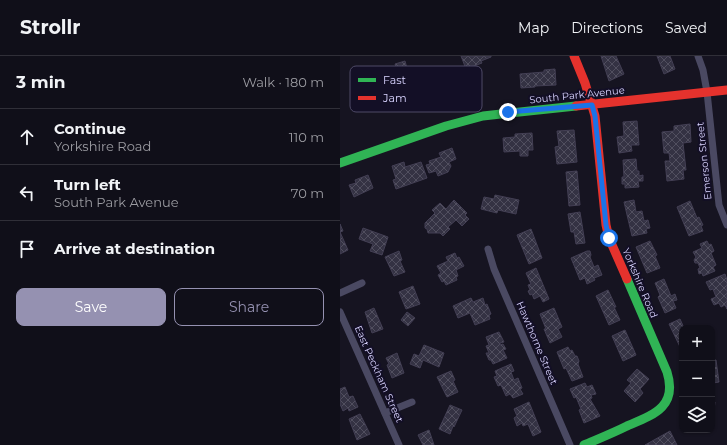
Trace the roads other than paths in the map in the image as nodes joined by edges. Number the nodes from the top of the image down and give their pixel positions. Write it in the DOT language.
graph roads {
  1 [pos="574,56"];
  2 [pos="698,56"];
  3 [pos="727,90"];
  4 [pos="707,92"];
  5 [pos="592,105"];
  6 [pos="340,163"];
  7 [pos="727,225"];
  8 [pos="488,249"];
  9 [pos="362,283"];
  10 [pos="340,293"];
  11 [pos="340,312"];
  12 [pos="412,402"];
  13 [pos="385,413"];
  14 [pos="399,445"];
  15 [pos="570,445"];
  16 [pos="584,445"];
  1 -- 5 [label="street, Yorkshire Road"];
  2 -- 4 [label="street, Emerson Street"];
  3 -- 4 [label="street, South Park Avenue"];
  4 -- 5 [label="street, South Park Avenue"];
  4 -- 7 [label="street, Emerson Street"];
  5 -- 6 [label="street, South Park Avenue"];
  5 -- 16 [label="street, Yorkshire Road"];
  8 -- 15 [label="street, Hawthorne Street"];
  9 -- 10 [label="street"];
  11 -- 13 [label="street, East Peckham Street"];
  12 -- 13 [label="street"];
  13 -- 14 [label="street, East Peckham Street"];
}
